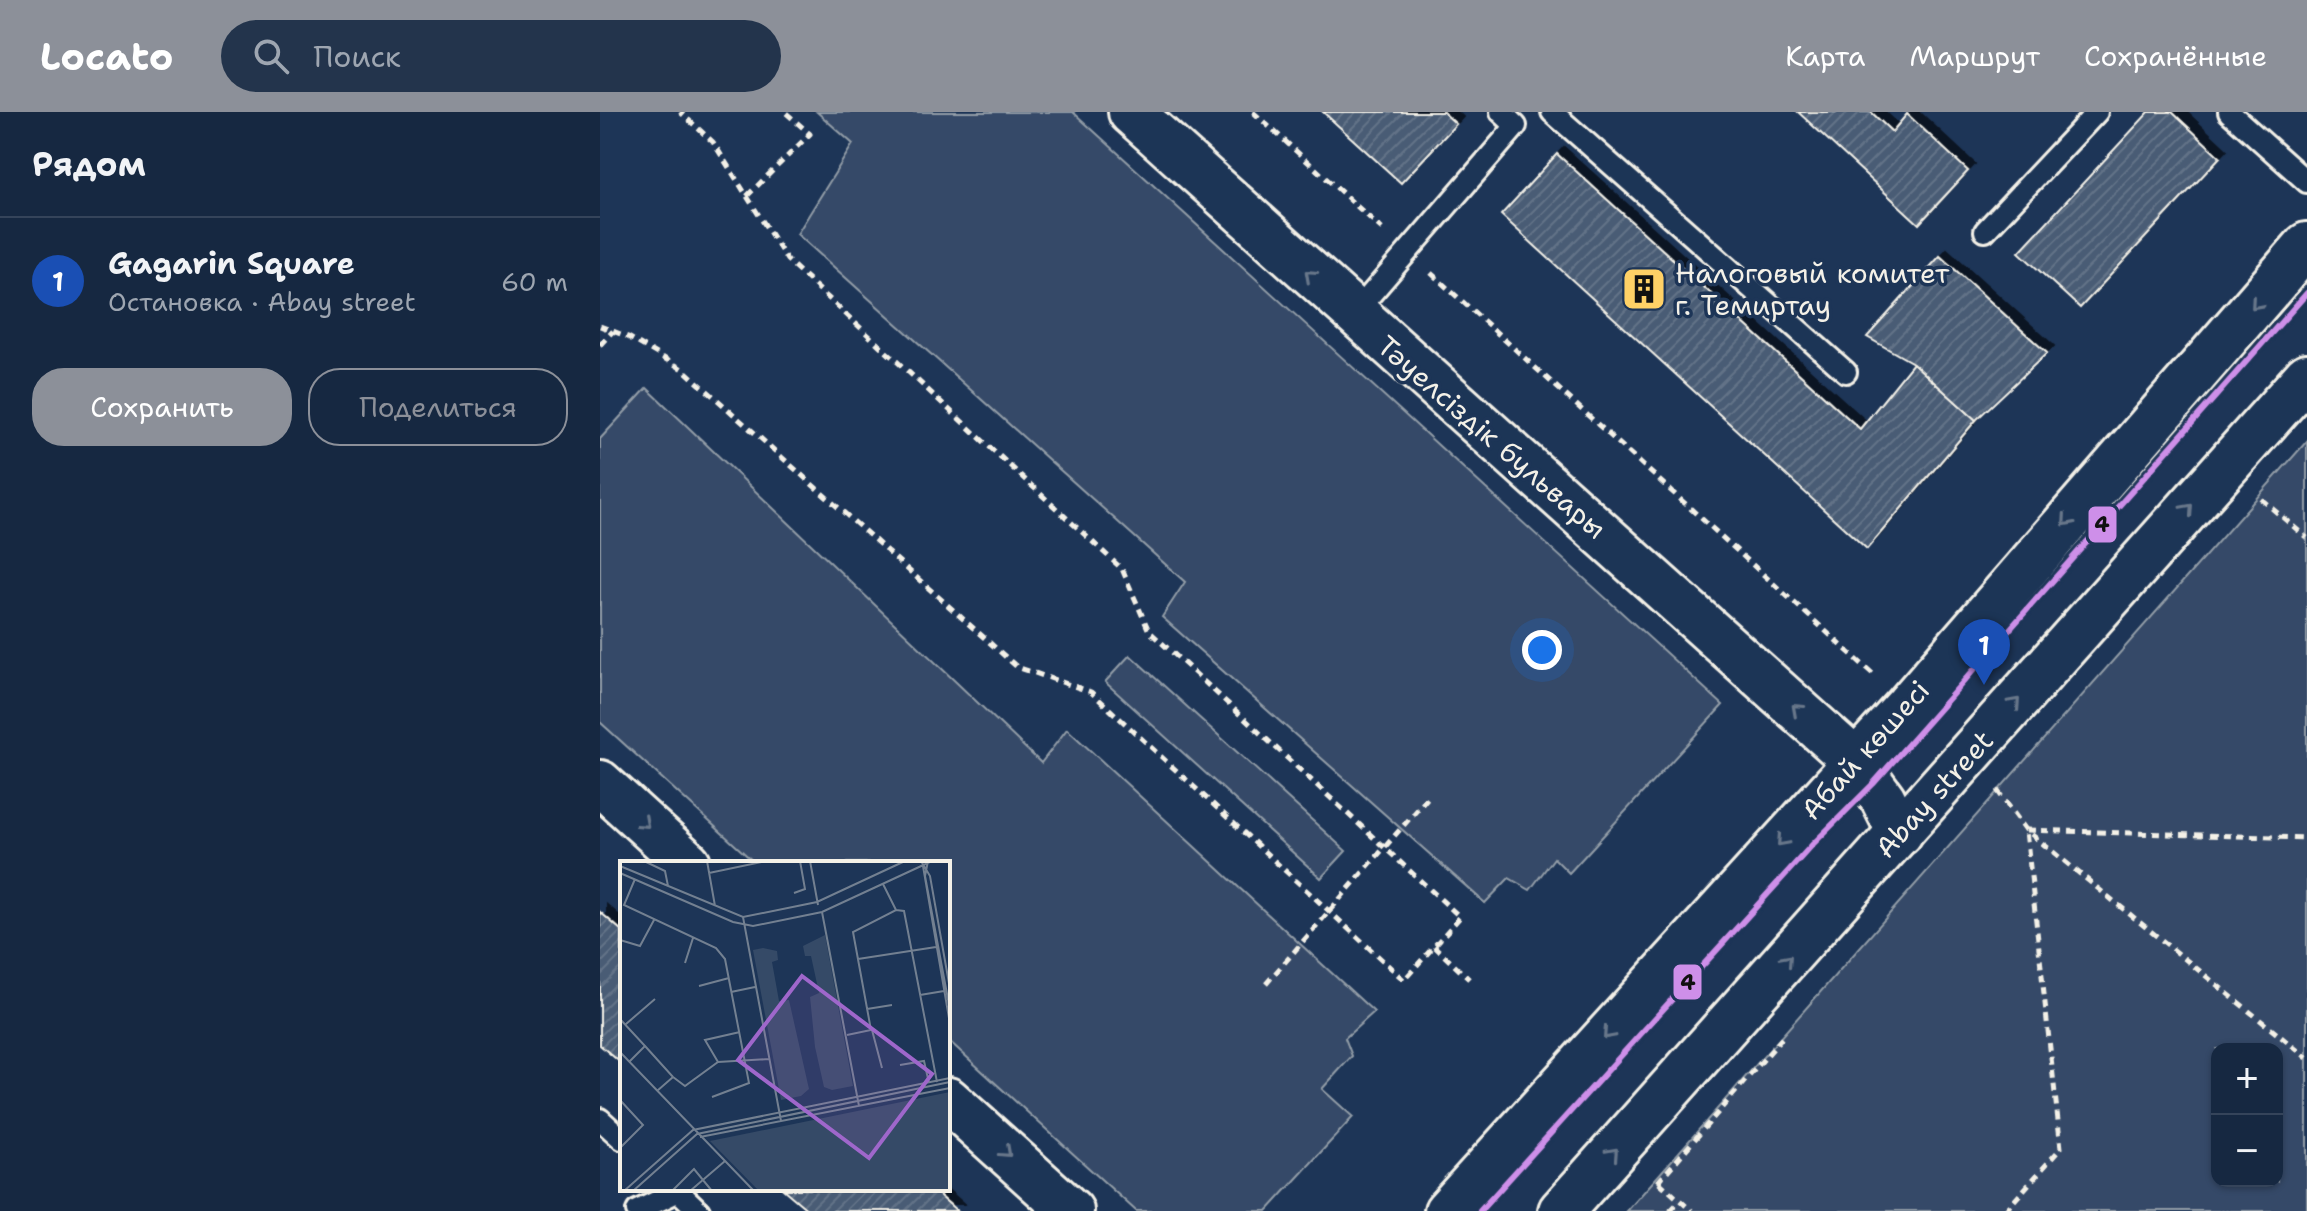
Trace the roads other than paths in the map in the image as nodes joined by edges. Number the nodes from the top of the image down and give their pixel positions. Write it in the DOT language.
graph roads {
  1 [pos="1131,112"];
  2 [pos="1501,112"];
  3 [pos="1552,112"];
  4 [pos="2097,112"];
  5 [pos="2229,112"];
  6 [pos="1523,119"];
  7 [pos="2307,182"];
  8 [pos="1985,231"];
  9 [pos="2307,245"];
  10 [pos="1353,315"];
  11 [pos="1846,372"];
  12 [pos="2307,376"];
  13 [pos="1855,761"];
  14 [pos="600,783"];
  15 [pos="1900,833"];
  16 [pos="686,861"];
  17 [pos="950,1102"];
  18 [pos="600,1119"];
  19 [pos="620,1137"];
  20 [pos="678,1191"];
  21 [pos="681,1191"];
  22 [pos="637,1211"];
  23 [pos="699,1211"];
  24 [pos="1071,1211"];
  25 [pos="1447,1211"];
  26 [pos="1561,1211"];
  10 -- 1 [label="street, Тәуелсіздік бульвары, one-way"];
  2 -- 6 [label="lane"];
  3 -- 11 [label="lane"];
  4 -- 8 [label="lane"];
  5 -- 7 [label="lane"];
  6 -- 10 [label="lane"];
  9 -- 13 [label="street, Абай көшесі, one-way"];
  13 -- 10 [label="street, Тәуелсіздік бульвары, one-way"];
  15 -- 12 [label="street, Abay street, one-way"];
  13 -- 15 [label="street, Тәуелсіздік бульвары"];
  13 -- 25 [label="street, Абай көшесі, one-way"];
  14 -- 16 [label="street, one-way"];
  26 -- 15 [label="street, Abay street, one-way"];
  17 -- 24 [label="street, one-way"];
  18 -- 19 [label="lane"];
  20 -- 22 [label="lane"];
  21 -- 23 [label="lane"];
}
